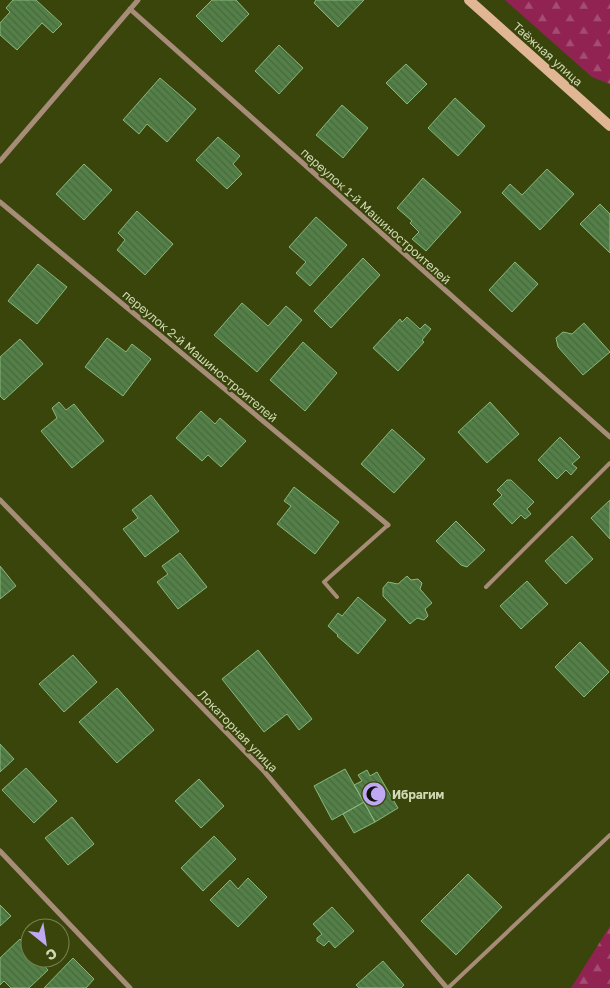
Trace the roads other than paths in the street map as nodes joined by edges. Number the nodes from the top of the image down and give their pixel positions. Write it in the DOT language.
graph roads {
  1 [pos="138,0"];
  2 [pos="469,0"];
  3 [pos="130,9"];
  4 [pos="610,126"];
  5 [pos="0,161"];
  6 [pos="0,202"];
  7 [pos="610,437"];
  8 [pos="610,464"];
  9 [pos="0,500"];
  10 [pos="388,525"];
  11 [pos="486,587"];
  12 [pos="338,597"];
  13 [pos="610,834"];
  14 [pos="0,851"];
  15 [pos="130,988"];
  16 [pos="447,988"];
  1 -- 3 [label="street"];
  2 -- 4 [label="street, Таёжная улица"];
  3 -- 5 [label="street"];
  3 -- 7 [label="street, переулок 1-й Машиностроителей"];
  6 -- 10 [label="street, переулок 2-й Машиностроителей"];
  8 -- 11 [label="lane"];
  9 -- 16 [label="street, Локаторная улица"];
  10 -- 12 [label="lane"];
  13 -- 16 [label="lane"];
  14 -- 15 [label="street"];
}
